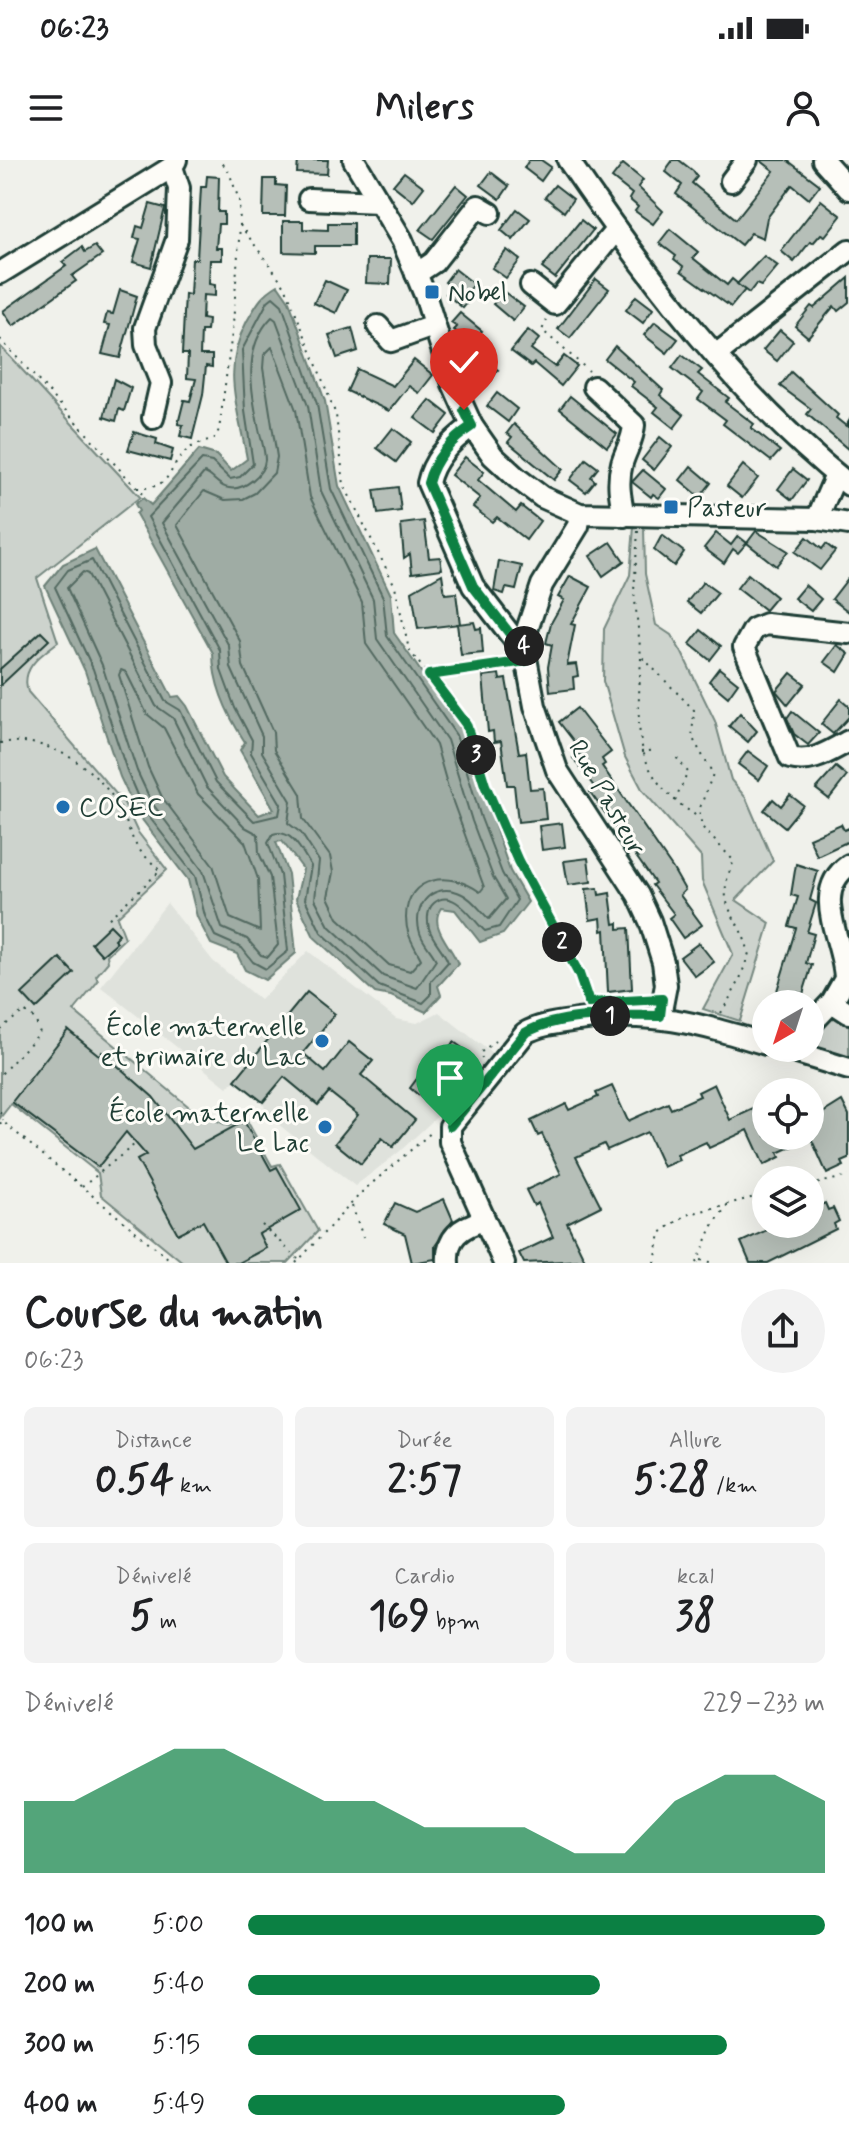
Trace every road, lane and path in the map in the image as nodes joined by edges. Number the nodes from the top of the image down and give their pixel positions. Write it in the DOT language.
graph roads {
  1 [pos="220,160"];
  2 [pos="568,160"];
  3 [pos="747,160"];
  4 [pos="823,160"];
  5 [pos="174,163"];
  6 [pos="364,164"];
  7 [pos="731,181"];
  8 [pos="849,189"];
  9 [pos="309,199"];
  10 [pos="379,202"];
  11 [pos="490,213"];
  12 [pos="240,225"];
  13 [pos="616,230"];
  14 [pos="849,250"];
  15 [pos="0,273"];
  16 [pos="416,274"];
  17 [pos="531,285"];
  18 [pos="555,304"];
  19 [pos="378,326"];
  20 [pos="433,326"];
  21 [pos="0,339"];
  22 [pos="717,354"];
  23 [pos="594,387"];
  24 [pos="153,418"];
  25 [pos="472,426"];
  26 [pos="843,480"];
  27 [pos="137,488"];
  28 [pos="145,497"];
  29 [pos="580,514"];
  30 [pos="624,516"];
  31 [pos="817,519"];
  32 [pos="849,524"];
  33 [pos="849,633"];
  34 [pos="525,651"];
  35 [pos="641,656"];
  36 [pos="429,675"];
  37 [pos="849,741"];
  38 [pos="0,743"];
  39 [pos="656,750"];
  40 [pos="640,752"];
  41 [pos="676,757"];
  42 [pos="674,802"];
  43 [pos="701,819"];
  44 [pos="849,865"];
  45 [pos="106,921"];
  46 [pos="589,1003"];
  47 [pos="840,1008"];
  48 [pos="660,1016"];
  49 [pos="699,1024"];
  50 [pos="0,1029"];
  51 [pos="752,1040"];
  52 [pos="824,1061"];
  53 [pos="849,1069"];
  54 [pos="0,1075"];
  55 [pos="0,1112"];
  56 [pos="1,1122"];
  57 [pos="450,1126"];
  58 [pos="135,1144"];
  59 [pos="849,1176"];
  60 [pos="824,1182"];
  61 [pos="81,1188"];
  62 [pos="752,1197"];
  63 [pos="728,1203"];
  64 [pos="351,1205"];
  65 [pos="484,1220"];
  66 [pos="262,1225"];
  67 [pos="363,1237"];
  68 [pos="297,1261"];
  69 [pos="699,1261"];
  70 [pos="173,1262"];
  71 [pos="448,1263"];
  72 [pos="504,1263"];
  73 [pos="655,1263"];
  74 [pos="715,1263"];
  1 -- 12 [label="path"];
  2 -- 13 [label="street"];
  3 -- 7 [label="street"];
  4 -- 8 [label="street"];
  5 -- 15 [label="street"];
  5 -- 24 [label="street"];
  6 -- 10 [label="street"];
  9 -- 10 [label="street"];
  10 -- 16 [label="street"];
  11 -- 16 [label="street"];
  12 -- 27 [label="path"];
  12 -- 36 [label="path"];
  13 -- 18 [label="street"];
  13 -- 22 [label="street"];
  14 -- 22 [label="street"];
  16 -- 20 [label="street"];
  17 -- 18 [label="street"];
  18 -- 23 [label="path"];
  19 -- 20 [label="street"];
  20 -- 25 [label="street"];
  21 -- 27 [label="path"];
  22 -- 26 [label="street"];
  23 -- 30 [label="street"];
  25 -- 29 [label="street"];
  25 -- 34 [label="street"];
  26 -- 31 [label="street"];
  27 -- 28 [label="path"];
  29 -- 30 [label="street"];
  29 -- 34 [label="street, Rue Pasteur"];
  30 -- 31 [label="street"];
  30 -- 35 [label="path"];
  31 -- 32 [label="street"];
  33 -- 37 [label="street"];
  34 -- 36 [label="path"];
  34 -- 48 [label="street, Rue Pasteur"];
  35 -- 40 [label="path"];
  35 -- 43 [label="path"];
  36 -- 46 [label="path"];
  38 -- 45 [label="path"];
  39 -- 40 [label="path"];
  40 -- 42 [label="path"];
  41 -- 42 [label="path"];
  42 -- 43 [label="path"];
  43 -- 49 [label="path"];
  44 -- 47 [label="street"];
  48 -- 49 [label="street"];
  48 -- 57 [label="street"];
  49 -- 51 [label="street"];
  50 -- 54 [label="path"];
  52 -- 53 [label="street"];
  55 -- 56 [label="path"];
  56 -- 61 [label="path"];
  57 -- 64 [label="path"];
  57 -- 65 [label="street"];
  58 -- 61 [label="path"];
  59 -- 60 [label="path"];
  61 -- 70 [label="path"];
  62 -- 63 [label="path"];
  63 -- 69 [label="path"];
  63 -- 73 [label="path"];
  64 -- 67 [label="path"];
  64 -- 68 [label="path"];
  65 -- 71 [label="street"];
  65 -- 72 [label="street"];
  66 -- 68 [label="path"];
  69 -- 74 [label="path"];
}
